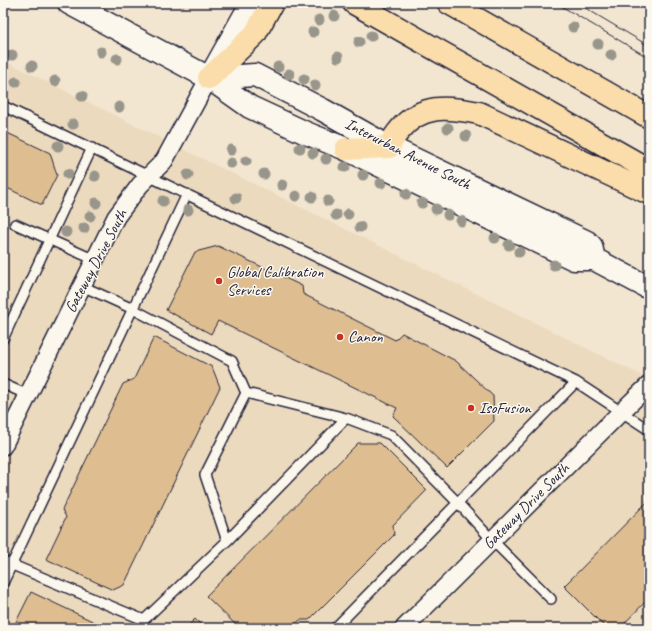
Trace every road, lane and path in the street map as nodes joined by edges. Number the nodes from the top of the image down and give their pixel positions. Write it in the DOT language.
graph roads {
  1 [pos="69,3"];
  2 [pos="251,3"];
  3 [pos="272,3"];
  4 [pos="354,3"];
  5 [pos="449,3"];
  6 [pos="209,78"];
  7 [pos="3,106"];
  8 [pos="649,117"];
  9 [pos="389,147"];
  10 [pos="92,148"];
  11 [pos="346,149"];
  12 [pos="649,170"];
  13 [pos="150,176"];
  14 [pos="649,193"];
  15 [pos="187,194"];
  16 [pos="15,224"];
  17 [pos="50,239"];
  18 [pos="594,259"];
  19 [pos="95,260"];
  20 [pos="82,286"];
  21 [pos="649,288"];
  22 [pos="132,309"];
  23 [pos="3,340"];
  24 [pos="576,382"];
  25 [pos="3,384"];
  26 [pos="649,385"];
  27 [pos="246,393"];
  28 [pos="28,396"];
  29 [pos="621,412"];
  30 [pos="346,418"];
  31 [pos="649,430"];
  32 [pos="3,446"];
  33 [pos="458,503"];
  34 [pos="492,540"];
  35 [pos="227,541"];
  36 [pos="7,563"];
  37 [pos="3,583"];
  38 [pos="551,599"];
  39 [pos="335,628"];
  40 [pos="404,628"];
  1 -- 6 [label="main road, Interurban Avenue South"];
  2 -- 6 [label="street, Gateway Drive South"];
  3 -- 6 [label="highway"];
  4 -- 12 [label="highway"];
  5 -- 8 [label="highway"];
  6 -- 9 [label="main road, Interurban Avenue South"];
  6 -- 11 [label="main road, Interurban Avenue South"];
  6 -- 13 [label="street, Gateway Drive South"];
  7 -- 10 [label="lane"];
  9 -- 11 [label="highway"];
  9 -- 14 [label="highway"];
  9 -- 18 [label="main road, Interurban Avenue South"];
  10 -- 13 [label="lane"];
  10 -- 17 [label="lane"];
  11 -- 18 [label="main road, Interurban Avenue South"];
  13 -- 15 [label="lane"];
  13 -- 19 [label="street, Gateway Drive South"];
  15 -- 22 [label="lane"];
  15 -- 24 [label="lane"];
  16 -- 17 [label="lane"];
  17 -- 19 [label="lane"];
  17 -- 23 [label="lane"];
  18 -- 21 [label="main road, Interurban Avenue South"];
  19 -- 20 [label="street, Gateway Drive South"];
  20 -- 22 [label="lane"];
  20 -- 28 [label="street, Gateway Drive South"];
  22 -- 27 [label="lane"];
  22 -- 36 [label="lane"];
  24 -- 29 [label="lane"];
  24 -- 33 [label="lane"];
  25 -- 28 [label="lane"];
  26 -- 29 [label="street, Gateway Drive South"];
  27 -- 30 [label="lane"];
  27 -- 35 [label="lane"];
  28 -- 32 [label="street, Gateway Drive South"];
  29 -- 31 [label="lane"];
  29 -- 34 [label="street, Gateway Drive South"];
  30 -- 33 [label="lane"];
  30 -- 35 [label="lane"];
  33 -- 34 [label="lane"];
  33 -- 39 [label="lane"];
  34 -- 38 [label="lane"];
  34 -- 40 [label="street, Gateway Drive South"];
  35 -- 36 [label="lane"];
  36 -- 37 [label="lane"];
}
